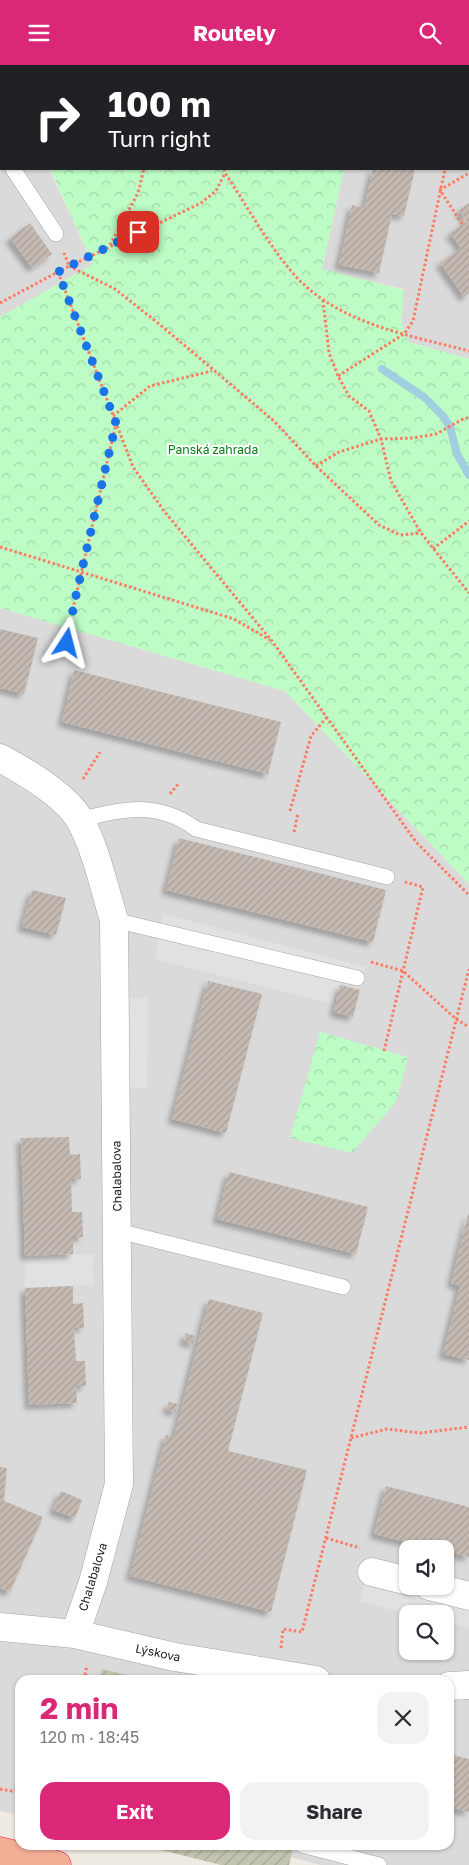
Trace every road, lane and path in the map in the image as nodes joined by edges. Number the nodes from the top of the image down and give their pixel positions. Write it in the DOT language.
graph roads {
  1 [pos="14,170"];
  2 [pos="144,170"];
  3 [pos="445,170"];
  4 [pos="224,171"];
  5 [pos="469,173"];
  6 [pos="440,190"];
  7 [pos="462,224"];
  8 [pos="56,233"];
  9 [pos="109,247"];
  10 [pos="69,266"];
  11 [pos="58,272"];
  12 [pos="323,300"];
  13 [pos="0,303"];
  14 [pos="404,334"];
  15 [pos="469,351"];
  16 [pos="212,371"];
  17 [pos="338,376"];
  18 [pos="113,416"];
  19 [pos="467,418"];
  20 [pos="116,423"];
  21 [pos="381,439"];
  22 [pos="316,465"];
  23 [pos="469,521"];
  24 [pos="421,533"];
  25 [pos="0,547"];
  26 [pos="433,549"];
  27 [pos="81,573"];
  28 [pos="469,593"];
  29 [pos="272,641"];
  30 [pos="68,654"];
  31 [pos="326,717"];
  32 [pos="100,752"];
  33 [pos="0,758"];
  34 [pos="83,779"];
  35 [pos="290,811"];
  36 [pos="80,820"];
  37 [pos="387,877"];
  38 [pos="469,895"];
  39 [pos="114,920"];
  40 [pos="469,969"];
  41 [pos="403,971"];
  42 [pos="357,978"];
  43 [pos="456,1019"];
  44 [pos="469,1027"];
  45 [pos="384,1051"];
  46 [pos="118,1231"];
  47 [pos="343,1287"];
  48 [pos="469,1427"];
  49 [pos="351,1437"];
  50 [pos="372,1573"];
  51 [pos="399,1579"];
  52 [pos="454,1592"];
  53 [pos="469,1596"];
  54 [pos="0,1627"];
  55 [pos="75,1634"];
  56 [pos="278,1675"];
  57 [pos="469,1685"];
  58 [pos="454,1686"];
  59 [pos="0,1789"];
  60 [pos="15,1790"];
  61 [pos="322,1850"];
  62 [pos="0,1851"];
  63 [pos="57,1865"];
  64 [pos="380,1865"];
  1 -- 8 [label="lane"];
  2 -- 9 [label="path"];
  3 -- 6 [label="path"];
  4 -- 9 [label="path"];
  4 -- 12 [label="path"];
  5 -- 6 [label="path"];
  6 -- 7 [label="path"];
  6 -- 14 [label="path"];
  8 -- 10 [label="path"];
  9 -- 10 [label="path"];
  10 -- 11 [label="path"];
  10 -- 16 [label="path"];
  11 -- 13 [label="path"];
  11 -- 18 [label="path"];
  12 -- 14 [label="path"];
  12 -- 17 [label="path"];
  14 -- 15 [label="path"];
  14 -- 17 [label="path"];
  16 -- 18 [label="path"];
  16 -- 22 [label="path"];
  17 -- 21 [label="path"];
  18 -- 20 [label="path"];
  19 -- 21 [label="path"];
  20 -- 27 [label="path"];
  20 -- 29 [label="path"];
  21 -- 22 [label="path"];
  21 -- 24 [label="path"];
  22 -- 24 [label="path"];
  23 -- 26 [label="path"];
  24 -- 26 [label="path"];
  25 -- 27 [label="path"];
  26 -- 28 [label="path"];
  27 -- 29 [label="path"];
  27 -- 30 [label="path"];
  29 -- 31 [label="path"];
  31 -- 35 [label="path"];
  31 -- 38 [label="path"];
  32 -- 34 [label="path"];
  33 -- 36 [label="street, Chalabalova"];
  36 -- 37 [label="lane"];
  36 -- 39 [label="street, Chalabalova"];
  37 -- 41 [label="path"];
  39 -- 42 [label="lane"];
  39 -- 46 [label="street, Chalabalova"];
  40 -- 43 [label="path"];
  41 -- 42 [label="path"];
  41 -- 43 [label="path"];
  41 -- 45 [label="path"];
  43 -- 44 [label="path"];
  43 -- 49 [label="path"];
  46 -- 47 [label="lane"];
  46 -- 55 [label="street, Chalabalova"];
  48 -- 49 [label="path"];
  49 -- 56 [label="path"];
  50 -- 51 [label="street"];
  52 -- 53 [label="street"];
  54 -- 55 [label="street, Lýskova"];
  55 -- 56 [label="street, Lýskova"];
  57 -- 58 [label="street"];
  59 -- 60 [label="path"];
  61 -- 64 [label="lane"];
  62 -- 63 [label="highway"];
}
